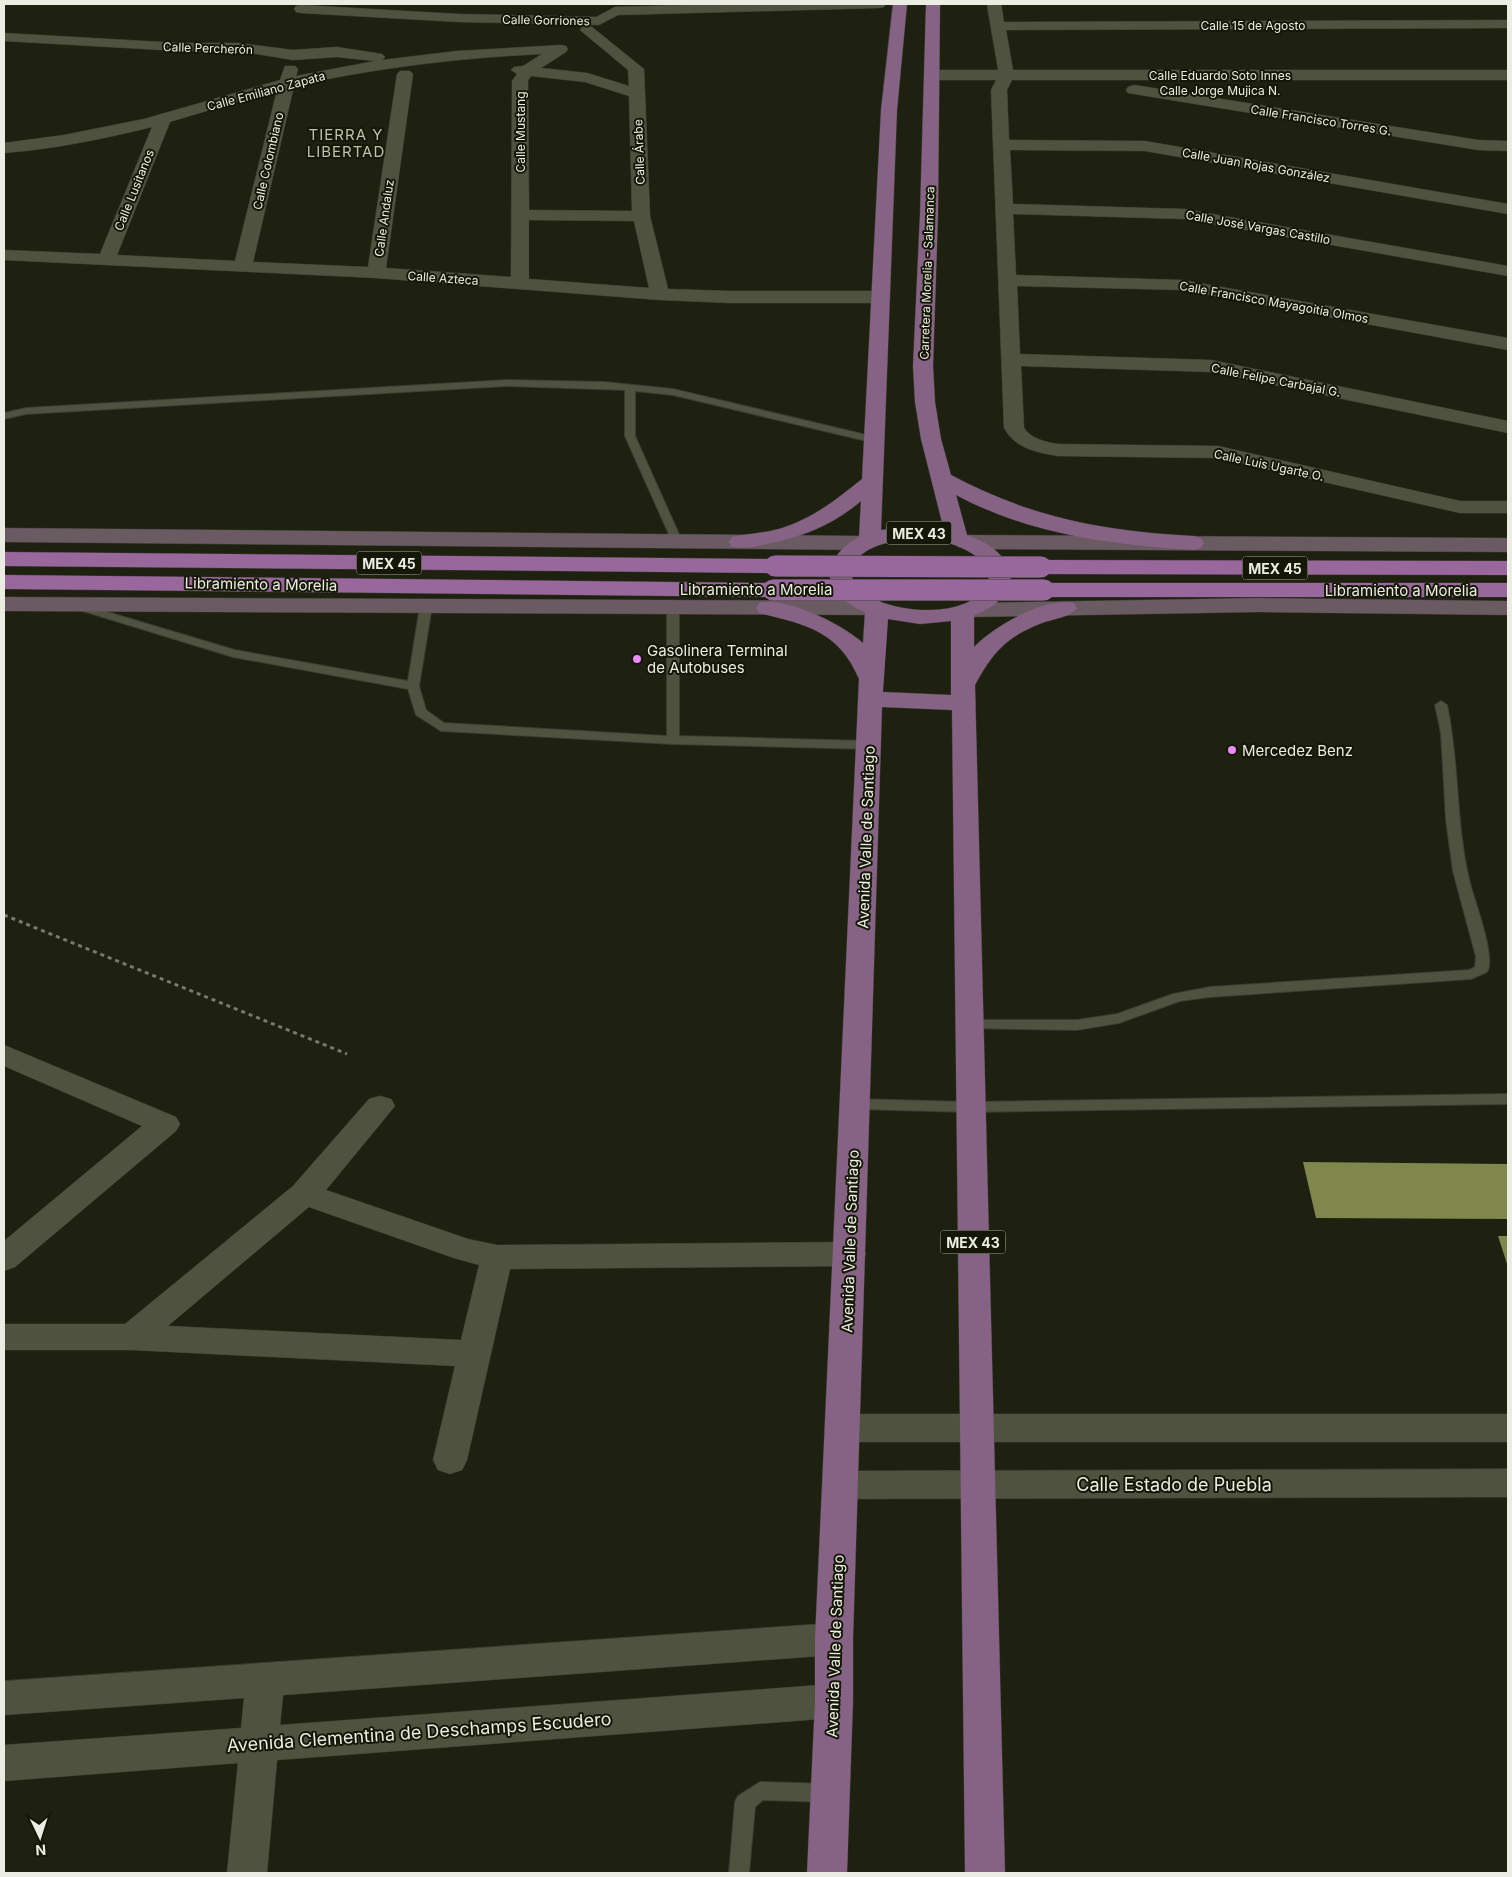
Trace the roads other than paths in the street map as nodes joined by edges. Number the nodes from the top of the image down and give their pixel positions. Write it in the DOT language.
graph roads {
  1 [pos="525,4"];
  2 [pos="879,4"];
  3 [pos="900,4"];
  4 [pos="933,4"];
  5 [pos="994,4"];
  6 [pos="302,6"];
  7 [pos="614,7"];
  8 [pos="403,10"];
  9 [pos="519,20"];
  10 [pos="1508,24"];
  11 [pos="593,26"];
  12 [pos="997,26"];
  13 [pos="4,36"];
  14 [pos="561,49"];
  15 [pos="293,55"];
  16 [pos="392,62"];
  17 [pos="475,69"];
  18 [pos="501,70"];
  19 [pos="527,70"];
  20 [pos="406,74"];
  21 [pos="1508,75"];
  22 [pos="286,83"];
  23 [pos="1002,83"];
  24 [pos="927,86"];
  25 [pos="980,90"];
  26 [pos="1018,90"];
  27 [pos="1115,90"];
  28 [pos="1134,90"];
  29 [pos="1232,90"];
  30 [pos="1400,90"];
  31 [pos="1508,90"];
  32 [pos="637,93"];
  33 [pos="889,110"];
  34 [pos="163,119"];
  35 [pos="1001,145"];
  36 [pos="1508,146"];
  37 [pos="5,151"];
  38 [pos="1004,209"];
  39 [pos="1508,209"];
  40 [pos="520,215"];
  41 [pos="641,216"];
  42 [pos="4,255"];
  43 [pos="106,261"];
  44 [pos="243,266"];
  45 [pos="1508,271"];
  46 [pos="376,273"];
  47 [pos="1008,280"];
  48 [pos="520,283"];
  49 [pos="660,294"];
  50 [pos="881,297"];
  51 [pos="1508,344"];
  52 [pos="1011,360"];
  53 [pos="630,388"];
  54 [pos="4,416"];
  55 [pos="1508,427"];
  56 [pos="875,440"];
  57 [pos="940,478"];
  58 [pos="874,480"];
  59 [pos="1508,507"];
  60 [pos="4,535"];
  61 [pos="677,541"];
  62 [pos="867,541"];
  63 [pos="961,541"];
  64 [pos="740,542"];
  65 [pos="1192,543"];
  66 [pos="1508,545"];
  67 [pos="4,559"];
  68 [pos="1508,568"];
  69 [pos="4,582"];
  70 [pos="1508,590"];
  71 [pos="770,599"];
  72 [pos="4,604"];
  73 [pos="72,604"];
  74 [pos="426,606"];
  75 [pos="673,608"];
  76 [pos="1066,608"];
  77 [pos="1508,608"];
  78 [pos="875,609"];
  79 [pos="966,611"];
  80 [pos="413,686"];
  81 [pos="871,690"];
  82 [pos="963,694"];
  83 [pos="1441,704"];
  84 [pos="673,740"];
  85 [pos="869,745"];
  86 [pos="969,1024"];
  87 [pos="4,1055"];
  88 [pos="1508,1099"];
  89 [pos="855,1104"];
  90 [pos="380,1106"];
  91 [pos="970,1108"];
  92 [pos="304,1194"];
  93 [pos="850,1254"];
  94 [pos="497,1257"];
  95 [pos="4,1259"];
  96 [pos="4,1337"];
  97 [pos="132,1338"];
  98 [pos="474,1354"];
  99 [pos="843,1428"];
  100 [pos="976,1428"];
  101 [pos="1508,1428"];
  102 [pos="450,1460"];
  103 [pos="1508,1483"];
  104 [pos="978,1484"];
  105 [pos="841,1485"];
  106 [pos="834,1640"];
  107 [pos="265,1680"];
  108 [pos="4,1698"];
  109 [pos="834,1701"];
  110 [pos="259,1744"];
  111 [pos="4,1763"];
  112 [pos="830,1793"];
  113 [pos="247,1873"];
  114 [pos="740,1873"];
  115 [pos="827,1873"];
  116 [pos="985,1873"];
  1 -- 9 [label="street"];
  2 -- 7 [label="street, Calle Gorriones"];
  3 -- 33 [label="main road, MEX 43"];
  4 -- 24 [label="main road, Carretera Morelia - Salamanca / MEX 43"];
  5 -- 12 [label="street"];
  6 -- 8 [label="street, Calle Gorriones"];
  7 -- 11 [label="street, Calle Gorriones"];
  8 -- 9 [label="street, Calle Gorriones"];
  9 -- 11 [label="street, Calle Gorriones"];
  10 -- 12 [label="street, Calle 15 de Agosto"];
  11 -- 14 [label="street, Calle Mustang"];
  11 -- 32 [label="street, Calle Árabe"];
  12 -- 23 [label="street"];
  13 -- 15 [label="street, Calle Percherón"];
  14 -- 16 [label="street, Calle Emiliano Zapata"];
  14 -- 19 [label="street, Calle Mustang"];
  15 -- 16 [label="street, Calle Percherón"];
  15 -- 22 [label="street, Calle Colombiano"];
  16 -- 20 [label="street, Calle Percherón"];
  16 -- 22 [label="street, Calle Emiliano Zapata"];
  17 -- 20 [label="street"];
  18 -- 19 [label="street"];
  19 -- 32 [label="street"];
  19 -- 40 [label="street, Calle Mustang"];
  20 -- 46 [label="street, Calle Andaluz"];
  21 -- 23 [label="street, Calle Eduardo Soto Innes"];
  22 -- 34 [label="street, Calle Emiliano Zapata"];
  22 -- 44 [label="street, Calle Colombiano"];
  23 -- 24 [label="street, Calle Eduardo Soto Innes"];
  23 -- 25 [label="street"];
  23 -- 26 [label="street"];
  23 -- 35 [label="street"];
  24 -- 33 [label="main road"];
  24 -- 57 [label="main road, Carretera Morelia - Salamanca / MEX 43"];
  27 -- 28 [label="street, Calle Jorge Mujica N."];
  28 -- 29 [label="street, Calle Jorge Mujica N."];
  28 -- 36 [label="street, Calle Francisco Torres G."];
  30 -- 31 [label="street"];
  32 -- 41 [label="street, Calle Árabe"];
  33 -- 50 [label="main road, MEX 43"];
  34 -- 37 [label="street, Calle Emiliano Zapata"];
  34 -- 43 [label="street, Calle Lusitanos"];
  35 -- 38 [label="street"];
  35 -- 39 [label="street, Calle Juan Rojas González"];
  38 -- 45 [label="street, Calle José Vargas Castillo"];
  38 -- 47 [label="street"];
  40 -- 41 [label="street"];
  40 -- 48 [label="street, Calle Mustang"];
  41 -- 49 [label="street, Calle Árabe"];
  42 -- 43 [label="street, Calle Azteca"];
  43 -- 44 [label="street, Calle Azteca"];
  44 -- 46 [label="street, Calle Azteca"];
  46 -- 48 [label="street, Calle Azteca"];
  47 -- 51 [label="street, Calle Francisco Mayagoitia Olmos"];
  47 -- 52 [label="street"];
  48 -- 49 [label="street, Calle Azteca"];
  49 -- 50 [label="street, Calle Azteca"];
  50 -- 56 [label="main road, MEX 43"];
  52 -- 55 [label="street, Calle Felipe Carbajal G."];
  52 -- 59 [label="street, Calle Luis Ugarte O."];
  53 -- 54 [label="lane"];
  53 -- 56 [label="lane"];
  53 -- 61 [label="lane"];
  56 -- 58 [label="main road, MEX 43"];
  57 -- 63 [label="main road, Carretera Morelia - Salamanca / MEX 43"];
  57 -- 65 [label="main road"];
  58 -- 62 [label="main road, MEX 43"];
  58 -- 64 [label="main road"];
  60 -- 61 [label="main road"];
  61 -- 64 [label="main road"];
  62 -- 63 [label="main road, MEX 43"];
  62 -- 64 [label="main road"];
  62 -- 78 [label="main road, MEX 43"];
  63 -- 65 [label="main road"];
  63 -- 79 [label="main road, MEX 43"];
  65 -- 66 [label="main road"];
  67 -- 68 [label="highway, Libramiento a Morelia / MEX 45, bridge"];
  69 -- 71 [label="highway, Libramiento a Morelia / MEX 45"];
  70 -- 71 [label="highway, Libramiento a Morelia / MEX 45, bridge"];
  71 -- 75 [label="main road"];
  71 -- 78 [label="main road"];
  71 -- 81 [label="main road"];
  72 -- 73 [label="main road"];
  73 -- 74 [label="main road"];
  73 -- 80 [label="lane"];
  74 -- 75 [label="main road"];
  74 -- 80 [label="lane"];
  75 -- 84 [label="lane"];
  76 -- 77 [label="main road"];
  76 -- 79 [label="main road"];
  76 -- 82 [label="main road"];
  78 -- 79 [label="main road, MEX 43"];
  78 -- 81 [label="main road, Avenida Valle de Santiago"];
  79 -- 82 [label="main road, MEX 43"];
  80 -- 84 [label="lane"];
  81 -- 82 [label="main road"];
  81 -- 85 [label="main road, Avenida Valle de Santiago"];
  82 -- 86 [label="main road, MEX 43"];
  83 -- 86 [label="lane"];
  84 -- 85 [label="lane"];
  85 -- 89 [label="main road, Avenida Valle de Santiago"];
  86 -- 91 [label="main road, MEX 43"];
  87 -- 95 [label="street"];
  88 -- 91 [label="lane"];
  89 -- 91 [label="lane"];
  89 -- 93 [label="main road, Avenida Valle de Santiago"];
  90 -- 92 [label="street"];
  91 -- 100 [label="main road, MEX 43"];
  92 -- 94 [label="street"];
  92 -- 97 [label="street"];
  93 -- 94 [label="street"];
  93 -- 99 [label="main road, Avenida Valle de Santiago"];
  94 -- 98 [label="street"];
  96 -- 97 [label="street"];
  97 -- 98 [label="street"];
  98 -- 102 [label="street"];
  99 -- 100 [label="street"];
  99 -- 105 [label="main road, Avenida Valle de Santiago"];
  100 -- 101 [label="street"];
  100 -- 104 [label="main road, MEX 43"];
  103 -- 104 [label="street, Calle Estado de Puebla"];
  104 -- 105 [label="street, Calle Estado de Puebla"];
  104 -- 116 [label="main road, MEX 43"];
  105 -- 106 [label="main road, Avenida Valle de Santiago"];
  106 -- 107 [label="street"];
  106 -- 109 [label="main road, Avenida Valle de Santiago"];
  107 -- 108 [label="street"];
  107 -- 110 [label="street"];
  109 -- 110 [label="street, Avenida Clementina de Deschamps Escudero"];
  109 -- 112 [label="main road, Avenida Valle de Santiago"];
  110 -- 111 [label="street, Avenida Clementina de Deschamps Escudero"];
  110 -- 113 [label="street"];
  112 -- 114 [label="lane"];
  112 -- 115 [label="main road, Avenida Valle de Santiago"];
}
